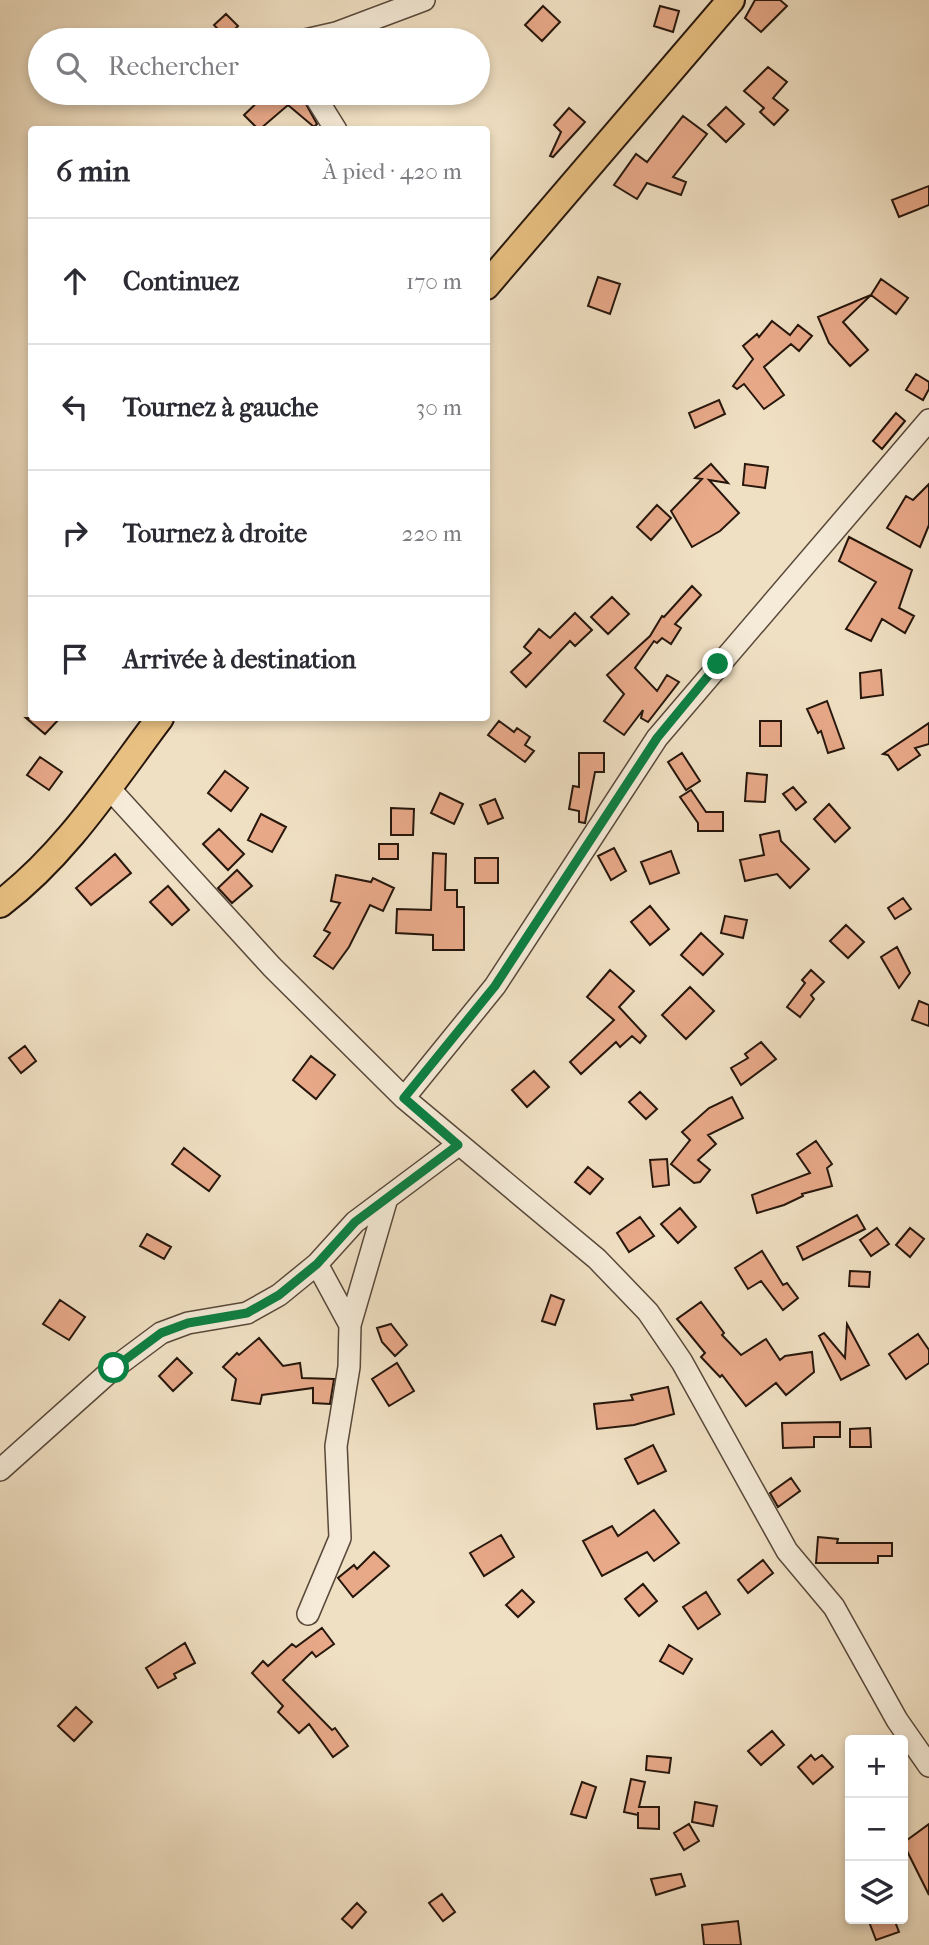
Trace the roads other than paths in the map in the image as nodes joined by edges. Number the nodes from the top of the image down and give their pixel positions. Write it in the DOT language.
graph roads {
  1 [pos="424,0"];
  2 [pos="731,0"];
  3 [pos="349,28"];
  4 [pos="321,105"];
  5 [pos="334,126"];
  6 [pos="490,281"];
  7 [pos="929,420"];
  8 [pos="158,721"];
  9 [pos="108,787"];
  10 [pos="0,904"];
  11 [pos="404,1098"];
  12 [pos="458,1145"];
  13 [pos="387,1198"];
  14 [pos="317,1264"];
  15 [pos="351,1325"];
  16 [pos="0,1470"];
  17 [pos="309,1614"];
  18 [pos="929,1766"];
  1 -- 3 [label="street"];
  2 -- 6 [label="main road"];
  4 -- 5 [label="street"];
  7 -- 11 [label="street"];
  8 -- 9 [label="main road"];
  9 -- 10 [label="main road"];
  9 -- 11 [label="street"];
  11 -- 12 [label="street"];
  12 -- 13 [label="street"];
  12 -- 18 [label="street"];
  13 -- 14 [label="street"];
  13 -- 15 [label="street"];
  14 -- 15 [label="street"];
  14 -- 16 [label="street"];
  15 -- 17 [label="street"];
}
